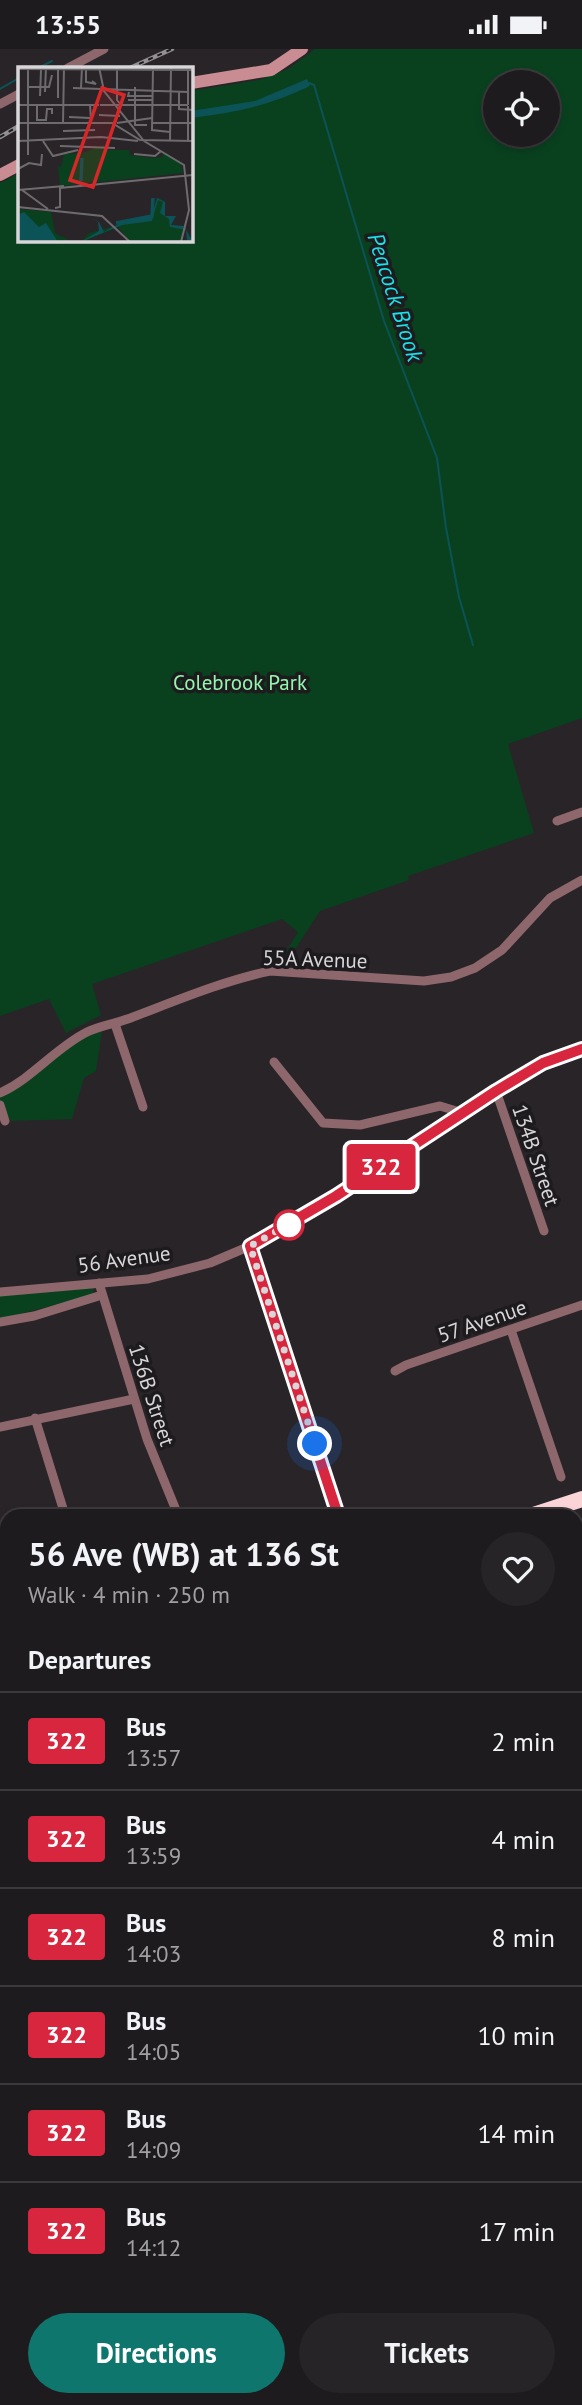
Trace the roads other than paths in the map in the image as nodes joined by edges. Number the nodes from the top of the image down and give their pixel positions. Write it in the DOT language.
graph roads {
  1 [pos="104,49"];
  2 [pos="302,49"];
  3 [pos="70,67"];
  4 [pos="192,83"];
  5 [pos="18,95"];
  6 [pos="0,104"];
  7 [pos="18,166"];
  8 [pos="0,175"];
  9 [pos="582,812"];
  10 [pos="557,821"];
  11 [pos="582,880"];
  12 [pos="115,1024"];
  13 [pos="582,1049"];
  14 [pos="274,1062"];
  15 [pos="496,1091"];
  16 [pos="0,1093"];
  17 [pos="0,1105"];
  18 [pos="143,1107"];
  19 [pos="464,1113"];
  20 [pos="5,1121"];
  21 [pos="544,1231"];
  22 [pos="250,1246"];
  23 [pos="99,1283"];
  24 [pos="0,1292"];
  25 [pos="102,1295"];
  26 [pos="582,1305"];
  27 [pos="0,1322"];
  28 [pos="511,1330"];
  29 [pos="395,1371"];
  30 [pos="134,1399"];
  31 [pos="35,1418"];
  32 [pos="0,1427"];
  33 [pos="561,1477"];
  34 [pos="582,1499"];
  35 [pos="60,1509"];
  36 [pos="176,1509"];
  37 [pos="336,1509"];
  38 [pos="551,1509"];
  1 -- 3 [label="street"];
  2 -- 4 [label="street"];
  5 -- 6 [label="street"];
  7 -- 8 [label="street"];
  9 -- 10 [label="street"];
  11 -- 12 [label="street, 55A Avenue"];
  12 -- 16 [label="street, 55A Avenue"];
  12 -- 18 [label="street"];
  13 -- 15 [label="street, 56 Avenue"];
  14 -- 19 [label="street"];
  15 -- 19 [label="street, 56 Avenue"];
  15 -- 21 [label="street, 134B Street"];
  17 -- 20 [label="street"];
  19 -- 22 [label="street, 56 Avenue"];
  22 -- 23 [label="street, 56 Avenue"];
  22 -- 37 [label="street"];
  23 -- 24 [label="street, 56 Avenue"];
  23 -- 25 [label="street, 136B Street"];
  25 -- 27 [label="street"];
  25 -- 30 [label="street, 136B Street"];
  26 -- 28 [label="street, 57 Avenue"];
  28 -- 29 [label="street, 57 Avenue"];
  28 -- 33 [label="street"];
  30 -- 31 [label="street"];
  30 -- 36 [label="street, 136B Street"];
  31 -- 32 [label="street"];
  31 -- 35 [label="street"];
  34 -- 38 [label="highway"];
}
